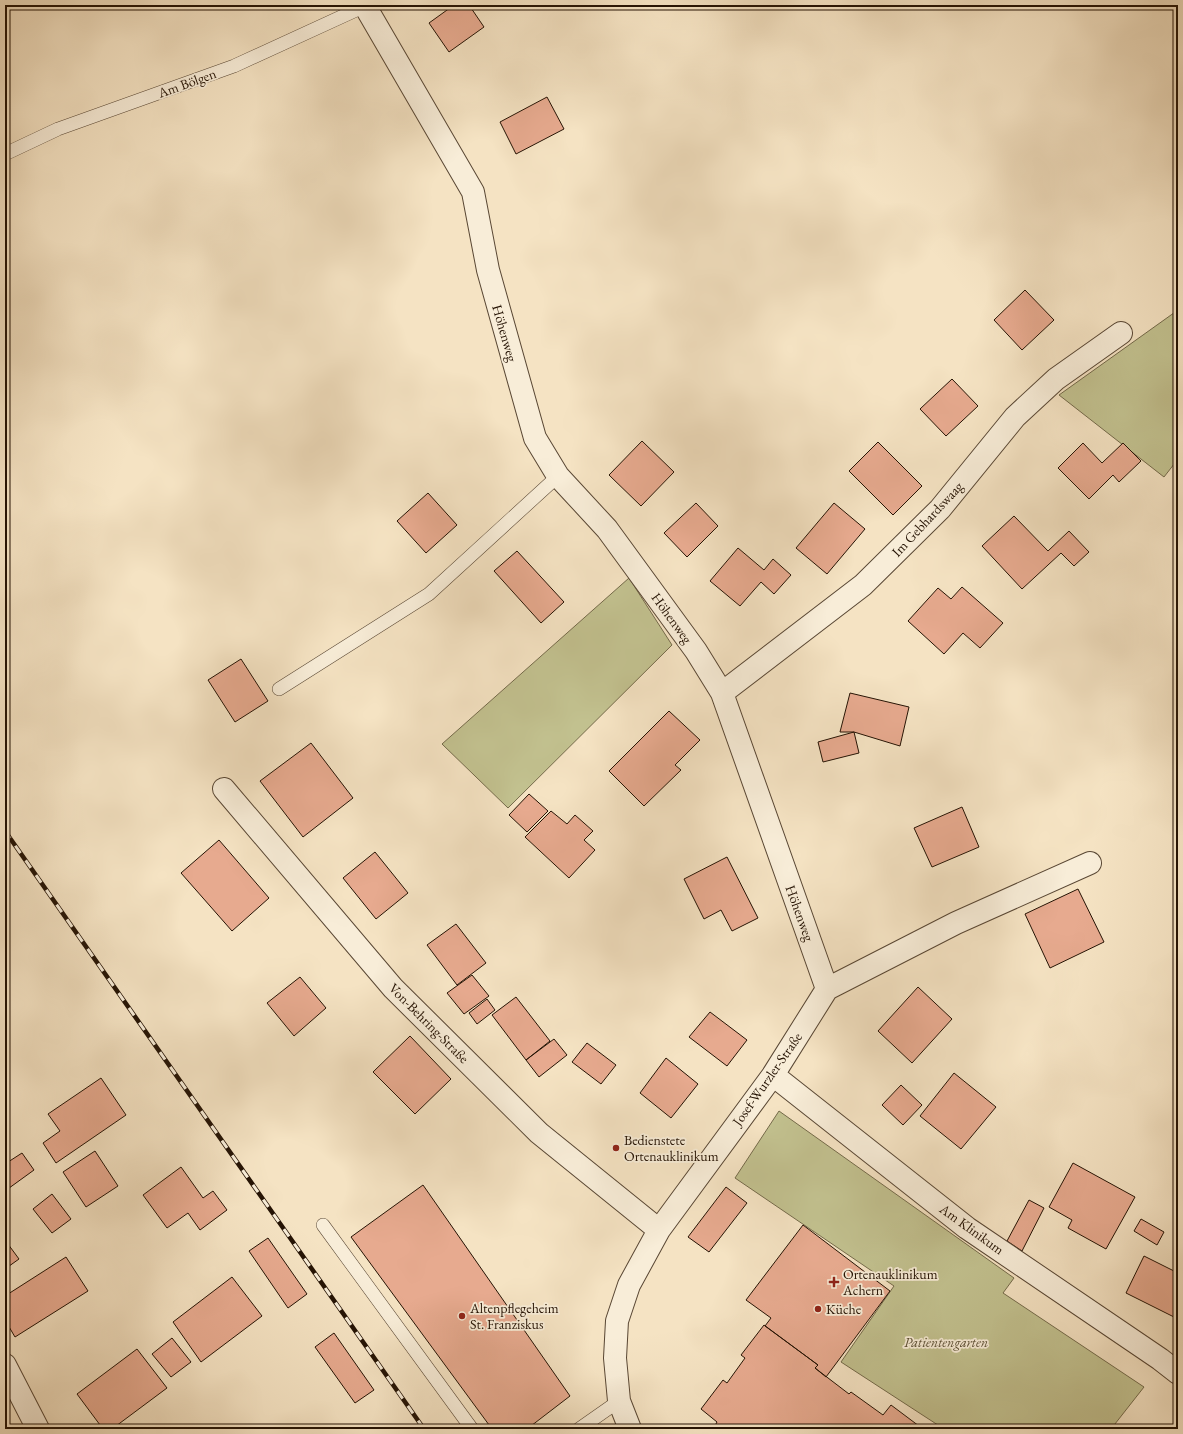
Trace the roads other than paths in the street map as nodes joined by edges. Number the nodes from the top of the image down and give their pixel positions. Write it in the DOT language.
graph roads {
  1 [pos="365,5"];
  2 [pos="5,154"];
  3 [pos="1121,333"];
  4 [pos="558,476"];
  5 [pos="279,690"];
  6 [pos="722,693"];
  7 [pos="224,789"];
  8 [pos="1090,863"];
  9 [pos="827,989"];
  10 [pos="773,1075"];
  11 [pos="323,1225"];
  12 [pos="659,1230"];
  13 [pos="5,1365"];
  14 [pos="1178,1374"];
  15 [pos="619,1401"];
  16 [pos="38,1429"];
  17 [pos="472,1429"];
  18 [pos="579,1429"];
  19 [pos="630,1429"];
  1 -- 2 [label="lane, Am Bölgen"];
  1 -- 4 [label="street, Höhenweg"];
  3 -- 6 [label="street, Im Gebhardswaag"];
  4 -- 5 [label="lane"];
  4 -- 6 [label="street, Höhenweg"];
  6 -- 9 [label="street, Höhenweg"];
  7 -- 12 [label="street, Von-Behring-Straße"];
  8 -- 9 [label="street"];
  9 -- 10 [label="street, Josef-Wurzler-Straße"];
  10 -- 12 [label="street, Josef-Wurzler-Straße"];
  10 -- 14 [label="street, Am Klinikum"];
  11 -- 17 [label="lane"];
  12 -- 15 [label="street, Josef-Wurzler-Straße"];
  13 -- 16 [label="street"];
  15 -- 18 [label="lane"];
  15 -- 19 [label="street, Josef-Wurzler-Straße"];
}
